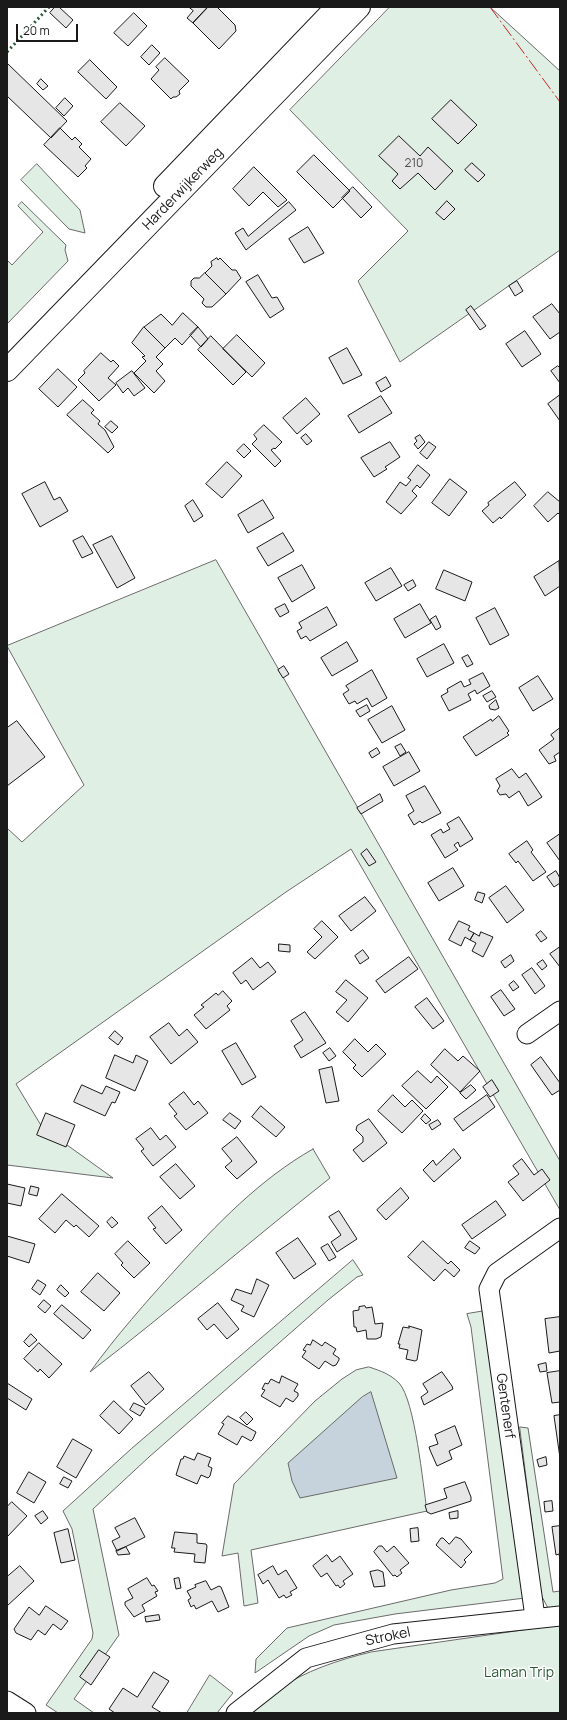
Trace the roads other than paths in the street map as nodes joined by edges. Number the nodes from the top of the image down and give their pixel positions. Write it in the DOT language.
graph roads {
  1 [pos="337,7"];
  2 [pos="359,7"];
  3 [pos="7,350"];
  4 [pos="7,370"];
  5 [pos="560,1011"];
  6 [pos="527,1034"];
  7 [pos="560,1228"];
  8 [pos="560,1616"];
  9 [pos="534,1617"];
  10 [pos="7,1701"];
  11 [pos="26,1713"];
  12 [pos="236,1713"];
  1 -- 3 [label="main road, Harderwijkerweg"];
  2 -- 4 [label="main road, Harderwijkerweg"];
  5 -- 6 [label="street"];
  7 -- 9 [label="street, Gentenerf"];
  8 -- 9 [label="street, Strokel"];
  9 -- 12 [label="street, Strokel"];
  10 -- 11 [label="street"];
}
